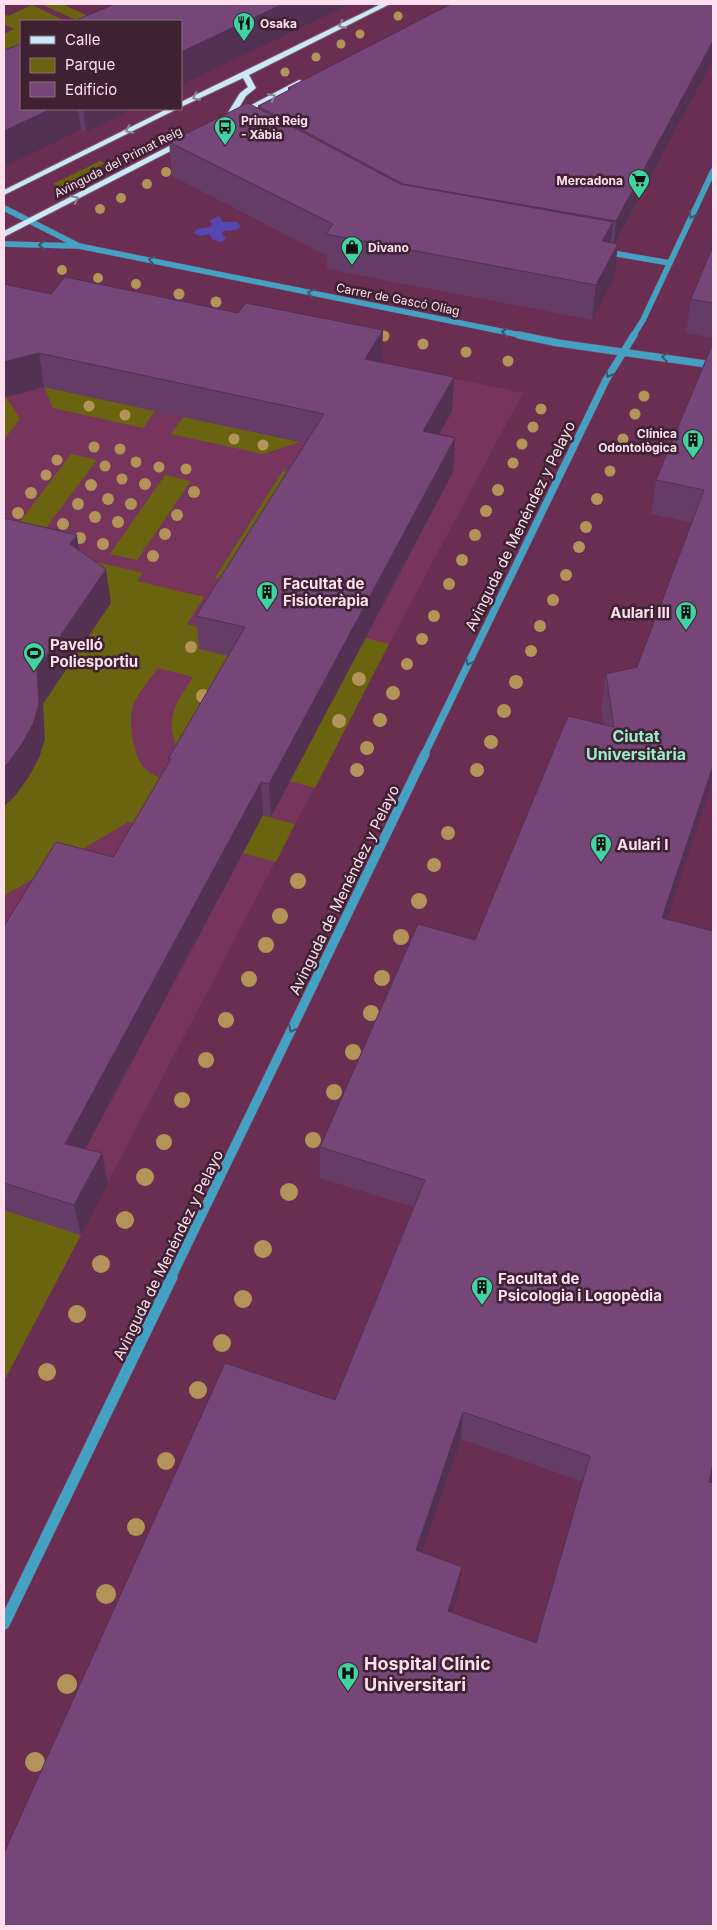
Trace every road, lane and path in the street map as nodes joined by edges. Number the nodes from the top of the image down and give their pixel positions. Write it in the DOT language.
graph roads {
  1 [pos="386,4"];
  2 [pos="244,73"];
  3 [pos="307,79"];
  4 [pos="182,104"];
  5 [pos="171,110"];
  6 [pos="228,119"];
  7 [pos="220,124"];
  8 [pos="194,137"];
  9 [pos="713,171"];
  10 [pos="4,192"];
  11 [pos="4,208"];
  12 [pos="31,220"];
  13 [pos="4,234"];
  14 [pos="4,244"];
  15 [pos="79,246"];
  16 [pos="603,251"];
  17 [pos="670,263"];
  18 [pos="625,352"];
  19 [pos="713,365"];
  20 [pos="4,1624"];
  1 -- 2 [label="main road, Avinguda del Primat Reig, one-way"];
  2 -- 4 [label="main road, Avinguda del Primat Reig, one-way"];
  2 -- 6 [label="main road"];
  6 -- 3 [label="main road, one-way"];
  5 -- 10 [label="main road, Avinguda del Primat Reig, one-way"];
  6 -- 7 [label="main road"];
  12 -- 8 [label="main road, Avinguda del Primat Reig, one-way"];
  9 -- 17 [label="street, Avinguda de Menéndez y Pelayo, one-way"];
  11 -- 12 [label="street"];
  12 -- 13 [label="main road, Avinguda del Primat Reig"];
  12 -- 15 [label="street, Carrer de Gascó Oliag"];
  15 -- 14 [label="street, Carrer de Gascó Oliag, one-way"];
  18 -- 15 [label="street, Carrer de Gascó Oliag, one-way"];
  16 -- 17 [label="street"];
  17 -- 18 [label="street, Avinguda de Menéndez y Pelayo"];
  19 -- 18 [label="street, Carrer de Gascó Oliag, one-way"];
  18 -- 20 [label="street, Avinguda de Menéndez y Pelayo, one-way"];
}
